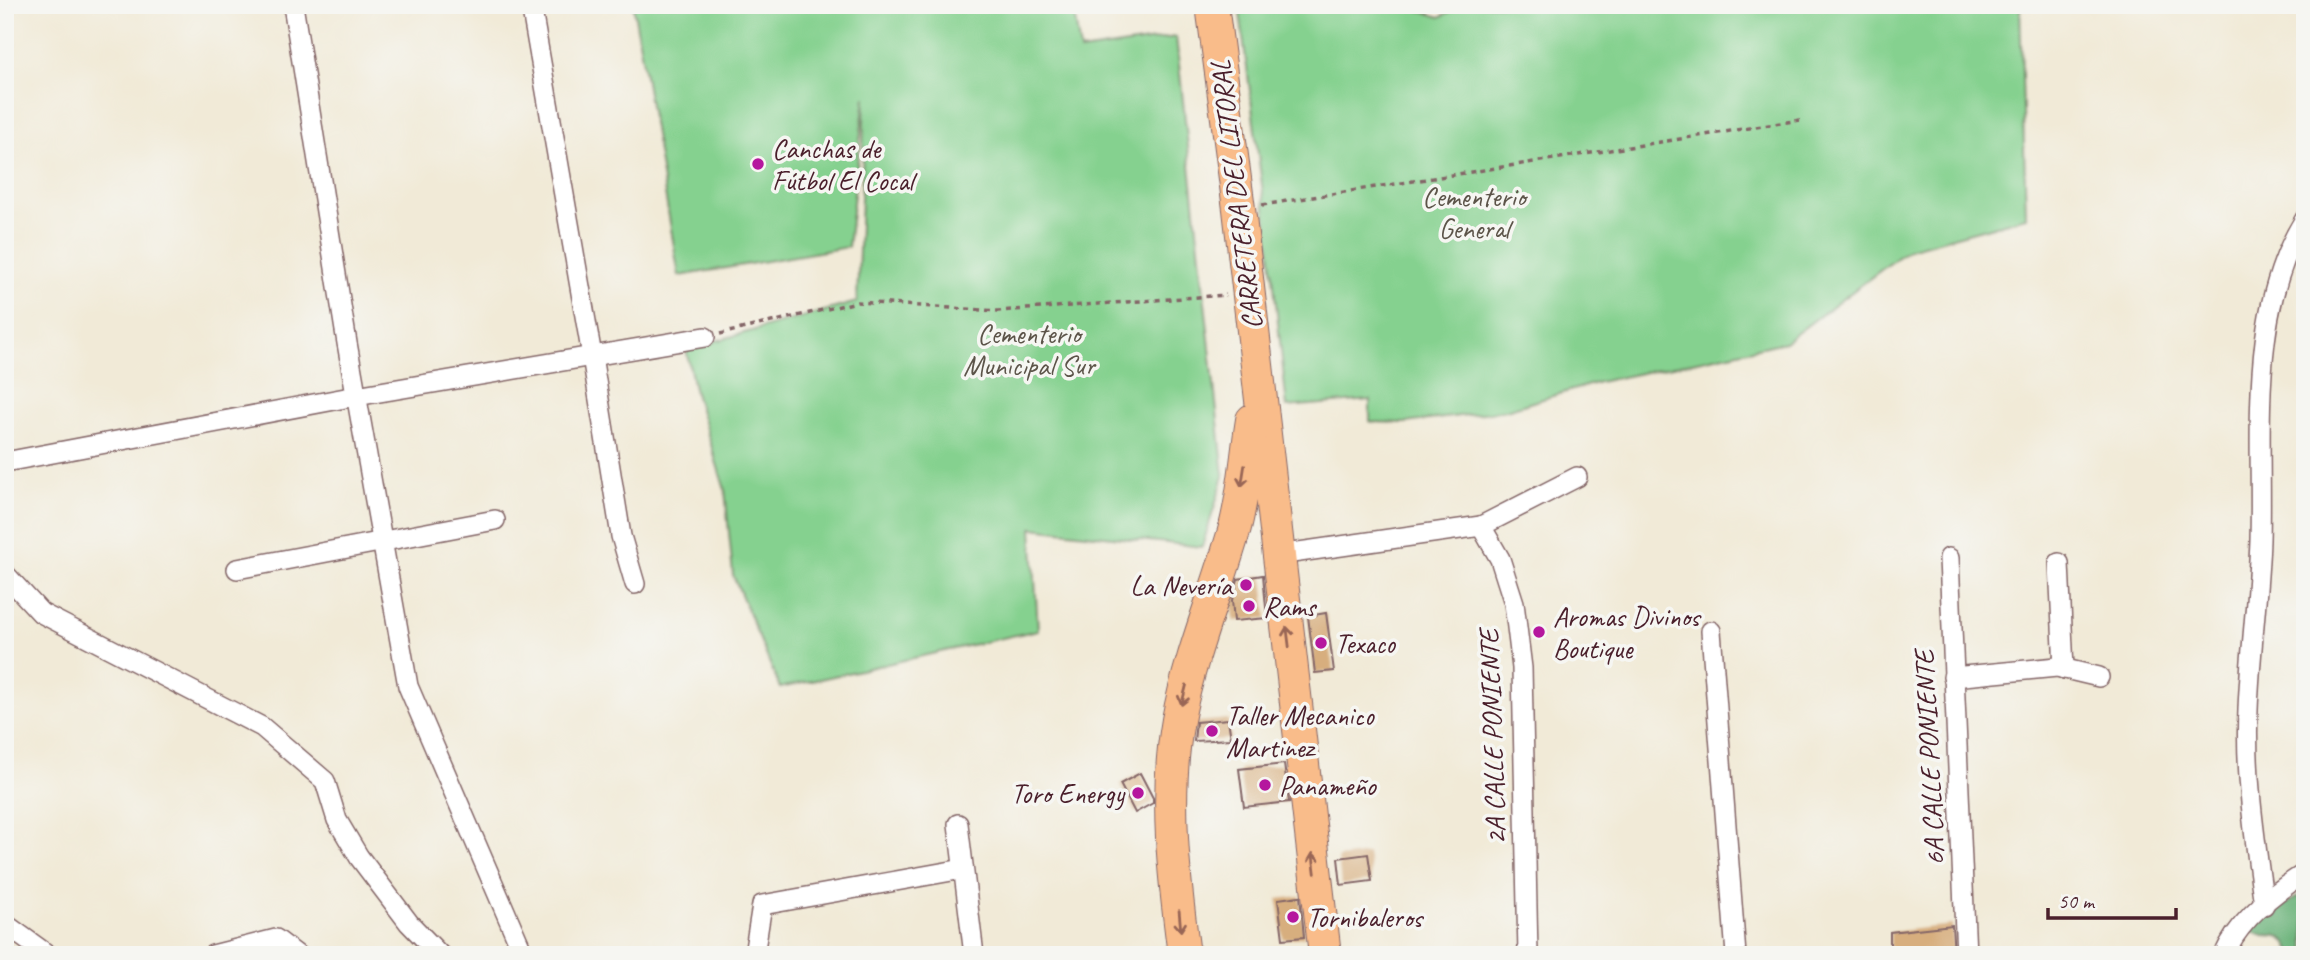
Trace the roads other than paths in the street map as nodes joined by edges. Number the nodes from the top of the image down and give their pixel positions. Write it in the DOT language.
graph roads {
  1 [pos="293,5"];
  2 [pos="531,5"];
  3 [pos="1212,5"];
  4 [pos="2305,219"];
  5 [pos="705,337"];
  6 [pos="593,356"];
  7 [pos="1258,384"];
  8 [pos="356,396"];
  9 [pos="5,462"];
  10 [pos="1577,477"];
  11 [pos="495,520"];
  12 [pos="1480,526"];
  13 [pos="1235,528"];
  14 [pos="382,541"];
  15 [pos="1278,549"];
  16 [pos="1949,558"];
  17 [pos="2059,563"];
  18 [pos="237,569"];
  19 [pos="5,574"];
  20 [pos="635,584"];
  21 [pos="1711,631"];
  22 [pos="2064,669"];
  23 [pos="1953,677"];
  24 [pos="2099,677"];
  25 [pos="958,824"];
  26 [pos="963,869"];
  27 [pos="2305,873"];
  28 [pos="2264,905"];
  29 [pos="5,924"];
  30 [pos="48,955"];
  31 [pos="213,955"];
  32 [pos="297,955"];
  33 [pos="440,955"];
  34 [pos="524,955"];
  35 [pos="754,955"];
  36 [pos="974,955"];
  37 [pos="1184,955"];
  38 [pos="1325,955"];
  39 [pos="1528,955"];
  40 [pos="1736,955"];
  41 [pos="1966,955"];
  42 [pos="2224,955"];
  1 -- 8 [label="street"];
  2 -- 6 [label="street"];
  3 -- 7 [label="main road, CARRETERA DEL LITORAL"];
  4 -- 28 [label="street"];
  5 -- 6 [label="street"];
  6 -- 8 [label="street"];
  6 -- 20 [label="street"];
  7 -- 13 [label="main road, one-way"];
  7 -- 15 [label="main road"];
  8 -- 9 [label="street"];
  8 -- 14 [label="street"];
  10 -- 12 [label="street"];
  11 -- 14 [label="street"];
  12 -- 15 [label="street"];
  12 -- 39 [label="street, 2A CALLE PONIENTE"];
  13 -- 15 [label="main road"];
  13 -- 37 [label="main road, one-way"];
  14 -- 18 [label="street"];
  14 -- 34 [label="street"];
  38 -- 15 [label="main road, one-way"];
  16 -- 23 [label="street, 6A CALLE PONIENTE"];
  17 -- 22 [label="street"];
  19 -- 33 [label="street"];
  21 -- 40 [label="street"];
  22 -- 23 [label="street"];
  22 -- 24 [label="street"];
  23 -- 41 [label="street, 6A CALLE PONIENTE"];
  25 -- 26 [label="street"];
  26 -- 35 [label="street"];
  26 -- 36 [label="street"];
  27 -- 28 [label="street"];
  28 -- 42 [label="street"];
  29 -- 30 [label="street"];
  31 -- 32 [label="street"];
}
